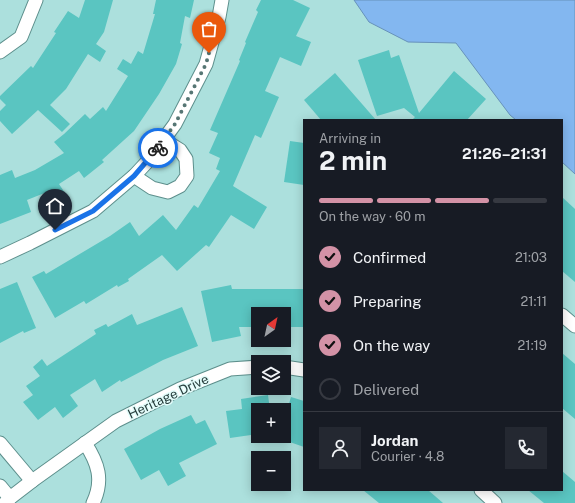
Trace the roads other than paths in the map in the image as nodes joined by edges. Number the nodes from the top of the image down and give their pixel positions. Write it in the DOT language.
graph roads {
  1 [pos="36,0"];
  2 [pos="222,0"];
  3 [pos="0,52"];
  4 [pos="164,140"];
  5 [pos="134,176"];
  6 [pos="0,257"];
  7 [pos="563,316"];
  8 [pos="575,326"];
  9 [pos="251,368"];
  10 [pos="291,368"];
  11 [pos="303,370"];
  12 [pos="0,443"];
  13 [pos="85,443"];
  14 [pos="32,481"];
  15 [pos="0,486"];
  16 [pos="482,491"];
  17 [pos="8,500"];
  18 [pos="93,503"];
  19 [pos="495,503"];
  1 -- 3 [label="street"];
  2 -- 4 [label="street"];
  4 -- 5 [label="street"];
  4 -- 5 [label="street"];
  5 -- 6 [label="street"];
  7 -- 8 [label="street"];
  9 -- 13 [label="street, Heritage Drive"];
  10 -- 11 [label="street"];
  12 -- 14 [label="street"];
  13 -- 14 [label="street, Heritage Drive"];
  13 -- 18 [label="street"];
  14 -- 17 [label="street, Heritage Drive"];
  15 -- 17 [label="street"];
  16 -- 19 [label="street"];
}
